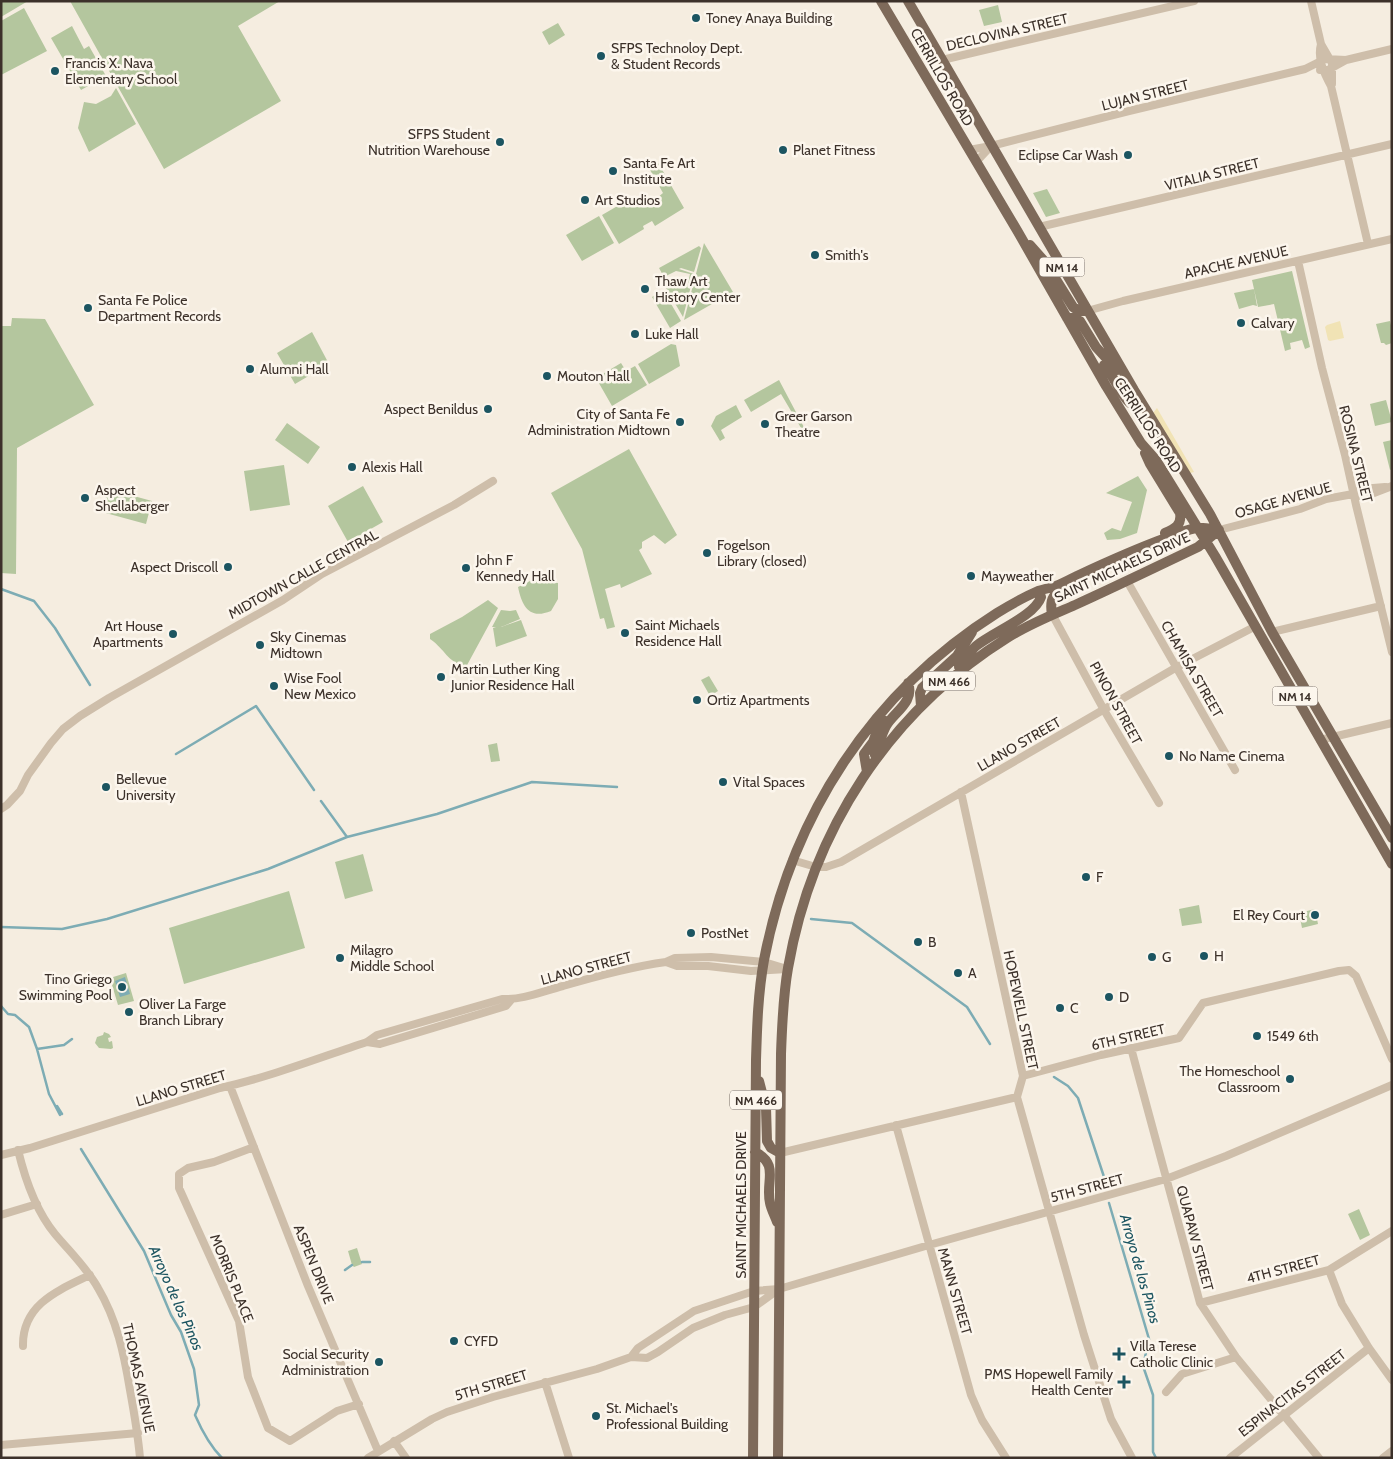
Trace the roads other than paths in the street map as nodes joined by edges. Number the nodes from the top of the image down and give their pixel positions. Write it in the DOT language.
graph roads {
  1 [pos="881,1"];
  2 [pos="908,1"];
  3 [pos="1194,1"];
  4 [pos="1311,1"];
  5 [pos="1321,44"];
  6 [pos="1392,49"];
  7 [pos="1330,59"];
  8 [pos="942,60"];
  9 [pos="1346,60"];
  10 [pos="1321,61"];
  11 [pos="1332,67"];
  12 [pos="1305,69"];
  13 [pos="1323,70"];
  14 [pos="1332,86"];
  15 [pos="1392,144"];
  16 [pos="991,146"];
  17 [pos="969,150"];
  18 [pos="1347,154"];
  19 [pos="976,162"];
  20 [pos="1039,227"];
  21 [pos="1018,232"];
  22 [pos="1392,239"];
  23 [pos="1368,244"];
  24 [pos="1298,261"];
  25 [pos="1087,311"];
  26 [pos="1067,318"];
  27 [pos="1078,337"];
  28 [pos="1134,390"];
  29 [pos="1143,405"];
  30 [pos="1141,443"];
  31 [pos="493,481"];
  32 [pos="1390,486"];
  33 [pos="1353,494"];
  34 [pos="1198,528"];
  35 [pos="1219,530"];
  36 [pos="1206,540"];
  37 [pos="1108,562"];
  38 [pos="1127,581"];
  39 [pos="1039,591"];
  40 [pos="1381,606"];
  41 [pos="1052,614"];
  42 [pos="1256,626"];
  43 [pos="976,627"];
  44 [pos="1272,632"];
  45 [pos="1392,652"];
  46 [pos="1177,667"];
  47 [pos="952,678"];
  48 [pos="908,683"];
  49 [pos="888,705"];
  50 [pos="921,706"];
  51 [pos="1104,710"];
  52 [pos="1392,722"];
  53 [pos="1332,736"];
  54 [pos="1320,740"];
  55 [pos="870,768"];
  56 [pos="1235,770"];
  57 [pos="961,792"];
  58 [pos="1159,803"];
  59 [pos="1,809"];
  60 [pos="1392,839"];
  61 [pos="1381,845"];
  62 [pos="792,860"];
  63 [pos="1392,864"];
  64 [pos="816,867"];
  65 [pos="763,966"];
  66 [pos="788,969"];
  67 [pos="512,1000"];
  68 [pos="441,1013"];
  69 [pos="445,1024"];
  70 [pos="367,1042"];
  71 [pos="1132,1048"];
  72 [pos="1392,1059"];
  73 [pos="756,1068"];
  74 [pos="1024,1076"];
  75 [pos="1392,1085"];
  76 [pos="230,1086"];
  77 [pos="1017,1097"];
  78 [pos="896,1125"];
  79 [pos="254,1147"];
  80 [pos="18,1150"];
  81 [pos="755,1152"];
  82 [pos="780,1153"];
  83 [pos="1,1155"];
  84 [pos="1166,1179"];
  85 [pos="37,1204"];
  86 [pos="1048,1212"];
  87 [pos="1,1215"];
  88 [pos="780,1227"];
  89 [pos="1392,1231"];
  90 [pos="929,1245"];
  91 [pos="1329,1270"];
  92 [pos="90,1275"];
  93 [pos="779,1289"];
  94 [pos="754,1291"];
  95 [pos="1200,1303"];
  96 [pos="754,1308"];
  97 [pos="23,1346"];
  98 [pos="1369,1348"];
  99 [pos="631,1357"];
  100 [pos="1236,1357"];
  101 [pos="1392,1380"];
  102 [pos="545,1382"];
  103 [pos="1166,1392"];
  104 [pos="359,1404"];
  105 [pos="1284,1416"];
  106 [pos="138,1434"];
  107 [pos="394,1441"];
  108 [pos="1,1445"];
  109 [pos="378,1450"];
  110 [pos="1392,1451"];
  111 [pos="140,1458"];
  112 [pos="368,1458"];
  113 [pos="406,1458"];
  114 [pos="569,1458"];
  115 [pos="753,1458"];
  116 [pos="778,1458"];
  117 [pos="1006,1458"];
  118 [pos="1132,1458"];
  119 [pos="1230,1458"];
  120 [pos="1319,1458"];
  121 [pos="1383,1458"];
  1 -- 17 [label="main road, CERRILLOS ROAD / NM 14"];
  2 -- 8 [label="main road, CERRILLOS ROAD / NM 14"];
  3 -- 8 [label="street, DECLOVINA STREET"];
  4 -- 5 [label="street"];
  5 -- 7 [label="street"];
  5 -- 10 [label="street"];
  6 -- 9 [label="street, LUJAN STREET"];
  7 -- 9 [label="street, LUJAN STREET"];
  7 -- 10 [label="street, LUJAN STREET"];
  7 -- 11 [label="street"];
  8 -- 16 [label="main road, CERRILLOS ROAD / NM 14"];
  9 -- 11 [label="street, LUJAN STREET"];
  10 -- 12 [label="street, LUJAN STREET"];
  10 -- 13 [label="street"];
  11 -- 13 [label="street, LUJAN STREET"];
  11 -- 14 [label="street"];
  12 -- 13 [label="street, LUJAN STREET"];
  12 -- 16 [label="street, LUJAN STREET"];
  13 -- 14 [label="street"];
  14 -- 18 [label="street"];
  15 -- 18 [label="street, VITALIA STREET"];
  16 -- 17 [label="street, LUJAN STREET"];
  16 -- 19 [label="street"];
  16 -- 20 [label="main road, CERRILLOS ROAD / NM 14"];
  17 -- 19 [label="main road, CERRILLOS ROAD / NM 14"];
  18 -- 20 [label="street, VITALIA STREET"];
  18 -- 23 [label="street"];
  19 -- 21 [label="main road, CERRILLOS ROAD / NM 14"];
  20 -- 25 [label="main road, CERRILLOS ROAD / NM 14"];
  21 -- 25 [label="main road"];
  21 -- 26 [label="main road, CERRILLOS ROAD / NM 14"];
  22 -- 23 [label="street, APACHE AVENUE"];
  23 -- 24 [label="street, APACHE AVENUE"];
  24 -- 25 [label="street, APACHE AVENUE"];
  24 -- 33 [label="street, ROSINA STREET"];
  25 -- 28 [label="main road, CERRILLOS ROAD / NM 14"];
  26 -- 27 [label="main road, CERRILLOS ROAD / NM 14"];
  26 -- 28 [label="main road"];
  27 -- 29 [label="main road"];
  27 -- 30 [label="main road, CERRILLOS ROAD / NM 14"];
  28 -- 29 [label="main road, CERRILLOS ROAD / NM 14"];
  29 -- 35 [label="main road, CERRILLOS ROAD / NM 14"];
  30 -- 34 [label="main road, CERRILLOS ROAD / NM 14"];
  30 -- 39 [label="main road"];
  31 -- 59 [label="street, MIDTOWN CALLE CENTRAL"];
  32 -- 33 [label="street, OSAGE AVENUE"];
  33 -- 35 [label="street, OSAGE AVENUE"];
  33 -- 40 [label="street, ROSINA STREET"];
  34 -- 35 [label="main road, SAINT MICHAELS DRIVE / NM 466"];
  34 -- 36 [label="main road, CERRILLOS ROAD / NM 14"];
  34 -- 37 [label="main road, SAINT MICHAELS DRIVE / NM 466"];
  35 -- 36 [label="main road, SAINT MICHAELS DRIVE / NM 466"];
  35 -- 44 [label="main road, CERRILLOS ROAD / NM 14"];
  36 -- 38 [label="main road, SAINT MICHAELS DRIVE / NM 466"];
  36 -- 42 [label="main road, CERRILLOS ROAD / NM 14"];
  37 -- 39 [label="main road, SAINT MICHAELS DRIVE / NM 466"];
  37 -- 41 [label="main road"];
  38 -- 41 [label="main road, SAINT MICHAELS DRIVE / NM 466"];
  38 -- 46 [label="street, CHAMISA STREET"];
  39 -- 43 [label="main road, SAINT MICHAELS DRIVE / NM 466"];
  39 -- 47 [label="main road"];
  40 -- 44 [label="street"];
  40 -- 45 [label="street, ROSINA STREET"];
  41 -- 47 [label="main road, SAINT MICHAELS DRIVE / NM 466"];
  41 -- 51 [label="street, PINON STREET"];
  42 -- 46 [label="street, LLANO STREET"];
  42 -- 54 [label="main road, CERRILLOS ROAD / NM 14"];
  43 -- 48 [label="main road, SAINT MICHAELS DRIVE / NM 466"];
  43 -- 50 [label="main road"];
  44 -- 53 [label="main road, CERRILLOS ROAD / NM 14"];
  46 -- 51 [label="street, LLANO STREET"];
  46 -- 56 [label="street, CHAMISA STREET"];
  47 -- 50 [label="main road, SAINT MICHAELS DRIVE / NM 466"];
  48 -- 49 [label="main road, SAINT MICHAELS DRIVE / NM 466"];
  48 -- 55 [label="main road"];
  49 -- 55 [label="main road"];
  49 -- 62 [label="main road, SAINT MICHAELS DRIVE / NM 466"];
  50 -- 55 [label="main road, SAINT MICHAELS DRIVE / NM 466"];
  51 -- 57 [label="street, LLANO STREET"];
  51 -- 58 [label="street, PINON STREET"];
  52 -- 53 [label="street"];
  53 -- 54 [label="street"];
  53 -- 60 [label="main road, CERRILLOS ROAD / NM 14"];
  54 -- 61 [label="main road, CERRILLOS ROAD / NM 14"];
  55 -- 64 [label="main road, SAINT MICHAELS DRIVE / NM 466"];
  57 -- 64 [label="street, LLANO STREET"];
  57 -- 74 [label="street, HOPEWELL STREET"];
  60 -- 61 [label="street"];
  61 -- 63 [label="main road, CERRILLOS ROAD / NM 14"];
  62 -- 64 [label="street, LLANO STREET"];
  62 -- 65 [label="main road, SAINT MICHAELS DRIVE / NM 466"];
  64 -- 66 [label="main road, SAINT MICHAELS DRIVE / NM 466"];
  65 -- 66 [label="street, LLANO STREET"];
  65 -- 67 [label="street, LLANO STREET"];
  65 -- 73 [label="main road, SAINT MICHAELS DRIVE / NM 466"];
  66 -- 82 [label="main road, SAINT MICHAELS DRIVE / NM 466"];
  67 -- 68 [label="street, LLANO STREET"];
  67 -- 69 [label="street, LLANO STREET"];
  68 -- 69 [label="street"];
  68 -- 70 [label="street, LLANO STREET"];
  69 -- 70 [label="street, LLANO STREET"];
  70 -- 76 [label="street, LLANO STREET"];
  71 -- 72 [label="street, 6TH STREET"];
  71 -- 74 [label="street, 6TH STREET"];
  71 -- 84 [label="street, QUAPAW STREET"];
  73 -- 81 [label="main road, SAINT MICHAELS DRIVE / NM 466"];
  73 -- 82 [label="main road"];
  74 -- 77 [label="street, HOPEWELL STREET"];
  75 -- 84 [label="street, 5TH STREET"];
  76 -- 79 [label="street, ASPEN DRIVE"];
  76 -- 80 [label="street, LLANO STREET"];
  77 -- 78 [label="street"];
  77 -- 86 [label="street"];
  78 -- 82 [label="street"];
  78 -- 90 [label="street, MANN STREET"];
  79 -- 104 [label="street, ASPEN DRIVE"];
  79 -- 104 [label="street, MORRIS PLACE"];
  80 -- 83 [label="street, LLANO STREET"];
  80 -- 85 [label="street, THOMAS AVENUE"];
  81 -- 88 [label="main road"];
  81 -- 94 [label="main road, SAINT MICHAELS DRIVE / NM 466"];
  82 -- 88 [label="main road, SAINT MICHAELS DRIVE / NM 466"];
  84 -- 86 [label="street, 5TH STREET"];
  84 -- 95 [label="street, QUAPAW STREET"];
  85 -- 87 [label="street"];
  85 -- 92 [label="street, THOMAS AVENUE"];
  86 -- 90 [label="street, 5TH STREET"];
  86 -- 118 [label="street"];
  88 -- 93 [label="main road, SAINT MICHAELS DRIVE / NM 466"];
  89 -- 91 [label="street, 4TH STREET"];
  90 -- 93 [label="street, 5TH STREET"];
  90 -- 117 [label="street, MANN STREET"];
  91 -- 95 [label="street, 4TH STREET"];
  91 -- 98 [label="street"];
  92 -- 97 [label="street"];
  92 -- 106 [label="street, THOMAS AVENUE"];
  93 -- 94 [label="street, 5TH STREET"];
  93 -- 96 [label="street, 5TH STREET"];
  93 -- 116 [label="main road, SAINT MICHAELS DRIVE / NM 466"];
  94 -- 96 [label="main road, SAINT MICHAELS DRIVE / NM 466"];
  94 -- 99 [label="street, 5TH STREET"];
  95 -- 100 [label="street, QUAPAW STREET"];
  96 -- 99 [label="street, 5TH STREET"];
  96 -- 115 [label="main road, SAINT MICHAELS DRIVE / NM 466"];
  98 -- 101 [label="street"];
  98 -- 105 [label="street, ESPINACITAS STREET"];
  99 -- 102 [label="street, 5TH STREET"];
  100 -- 103 [label="street"];
  100 -- 105 [label="street, QUAPAW STREET"];
  102 -- 107 [label="street, 5TH STREET"];
  102 -- 114 [label="street"];
  104 -- 109 [label="street, ASPEN DRIVE"];
  105 -- 119 [label="street, ESPINACITAS STREET"];
  105 -- 120 [label="street, QUAPAW STREET"];
  106 -- 108 [label="street"];
  106 -- 111 [label="street, THOMAS AVENUE"];
  107 -- 109 [label="street, 5TH STREET"];
  107 -- 113 [label="street"];
  109 -- 112 [label="street, 5TH STREET"];
  110 -- 121 [label="street"];
}
